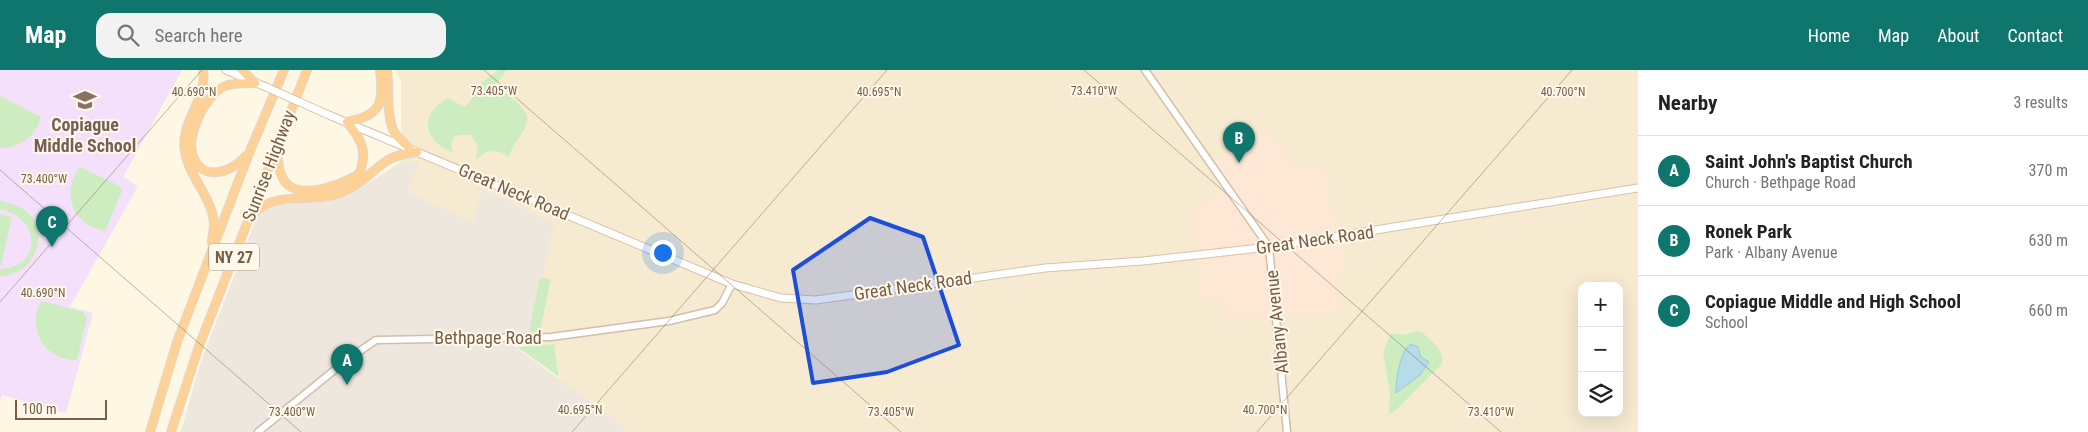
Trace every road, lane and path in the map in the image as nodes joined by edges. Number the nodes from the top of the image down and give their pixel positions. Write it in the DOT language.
graph roads {
  1 [pos="203,70"];
  2 [pos="226,70"];
  3 [pos="242,70"];
  4 [pos="284,70"];
  5 [pos="307,70"];
  6 [pos="380,70"];
  7 [pos="387,70"];
  8 [pos="1145,70"];
  9 [pos="255,83"];
  10 [pos="347,122"];
  11 [pos="277,143"];
  12 [pos="413,150"];
  13 [pos="250,151"];
  14 [pos="1638,188"];
  15 [pos="247,224"];
  16 [pos="1269,247"];
  17 [pos="211,253"];
  18 [pos="732,284"];
  19 [pos="150,432"];
  20 [pos="171,432"];
  21 [pos="258,432"];
  22 [pos="1287,432"];
  1 -- 17 [label="highway"];
  2 -- 9 [label="main road, Great Neck Road"];
  3 -- 9 [label="highway"];
  4 -- 13 [label="highway, Sunrise Highway / NY 27"];
  5 -- 11 [label="highway, Sunrise Highway / NY 27"];
  6 -- 10 [label="highway"];
  7 -- 12 [label="highway"];
  8 -- 16 [label="street, Albany Avenue"];
  9 -- 10 [label="main road, Great Neck Road, bridge"];
  9 -- 13 [label="highway"];
  10 -- 11 [label="highway"];
  10 -- 12 [label="main road, Great Neck Road"];
  11 -- 15 [label="highway, Sunrise Highway / NY 27"];
  12 -- 15 [label="highway"];
  12 -- 18 [label="main road, Great Neck Road"];
  13 -- 17 [label="highway, Sunrise Highway / NY 27"];
  14 -- 16 [label="main road, Great Neck Road"];
  15 -- 20 [label="highway, Sunrise Highway / NY 27"];
  16 -- 18 [label="main road, Great Neck Road"];
  16 -- 22 [label="street, Albany Avenue"];
  17 -- 19 [label="highway, Sunrise Highway / NY 27"];
  18 -- 21 [label="street, Bethpage Road"];
}
